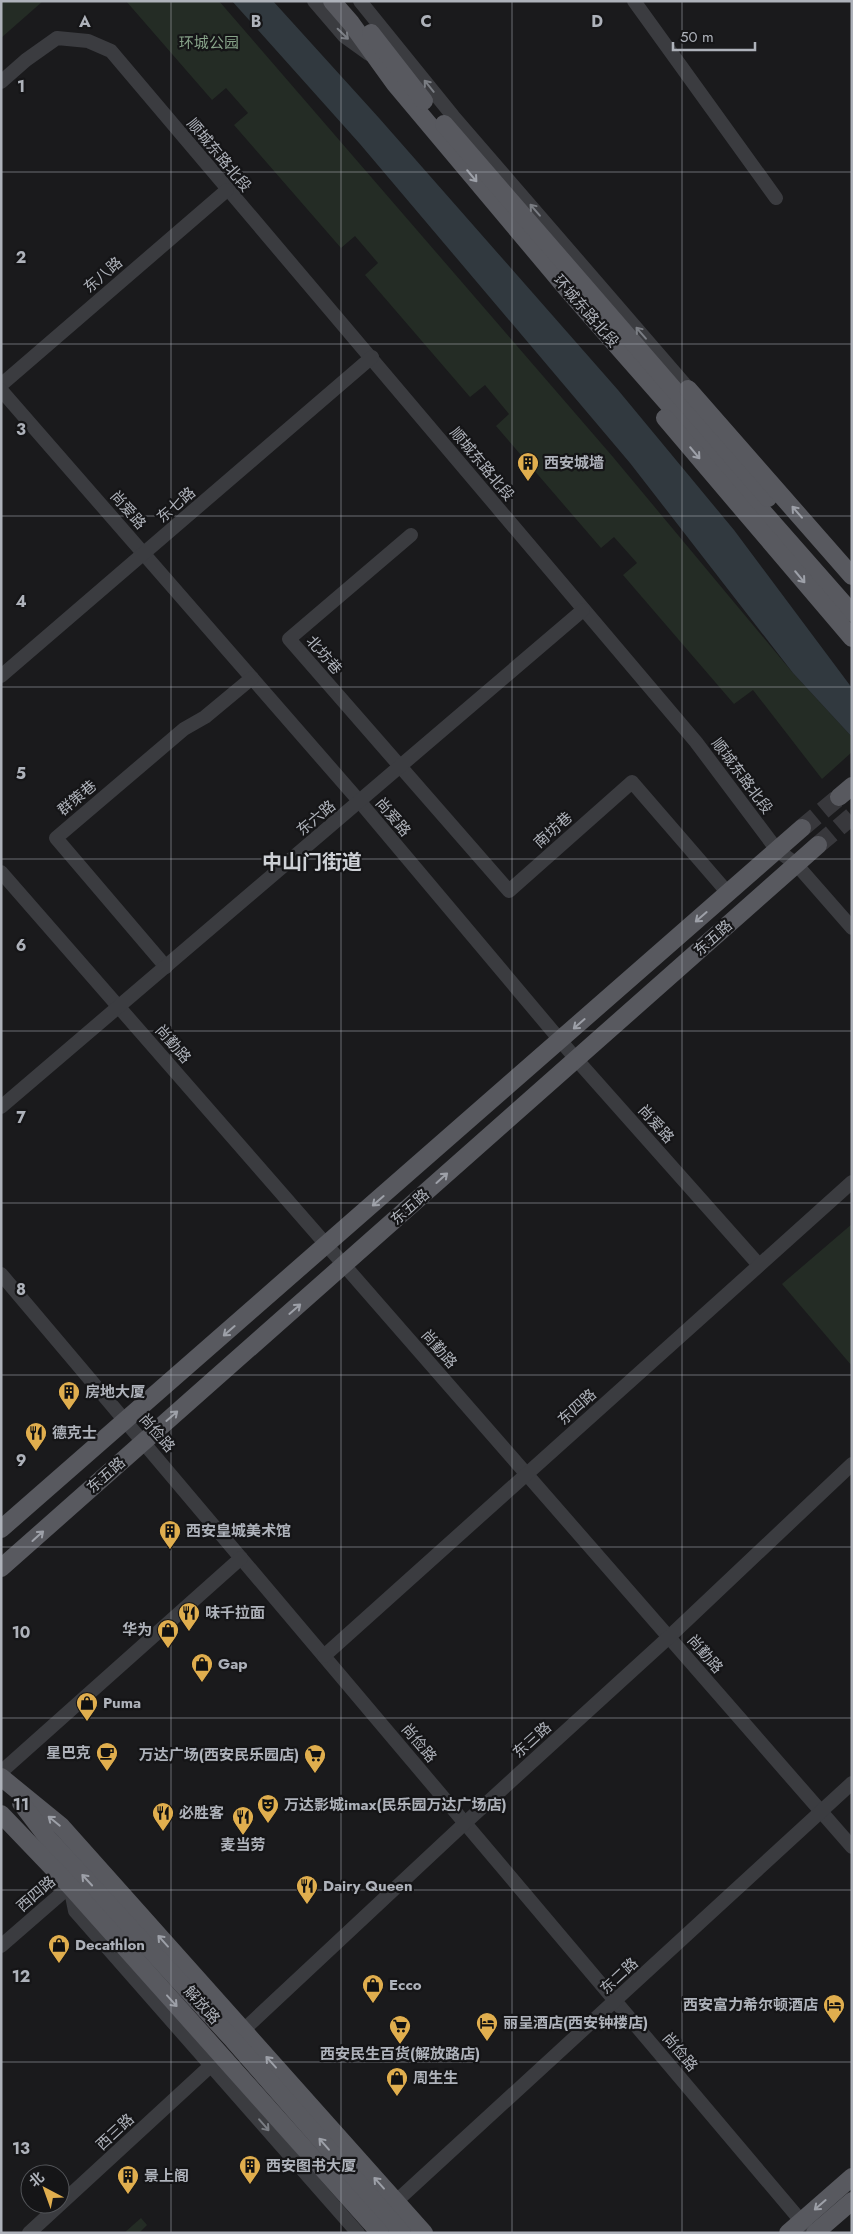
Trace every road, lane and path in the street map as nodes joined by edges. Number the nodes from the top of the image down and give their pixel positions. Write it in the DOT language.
graph roads {
  1 [pos="314,1"];
  2 [pos="332,1"];
  3 [pos="346,1"];
  4 [pos="634,1"];
  5 [pos="362,3"];
  6 [pos="379,52"];
  7 [pos="1,82"];
  8 [pos="227,190"];
  9 [pos="776,198"];
  10 [pos="631,351"];
  11 [pos="372,357"];
  12 [pos="1,385"];
  13 [pos="1,390"];
  14 [pos="696,396"];
  15 [pos="411,535"];
  16 [pos="144,554"];
  17 [pos="851,574"];
  18 [pos="852,594"];
  19 [pos="583,610"];
  20 [pos="852,613"];
  21 [pos="852,638"];
  22 [pos="1,676"];
  23 [pos="252,678"];
  24 [pos="400,768"];
  25 [pos="360,802"];
  26 [pos="802,828"];
  27 [pos="818,845"];
  28 [pos="777,850"];
  29 [pos="796,864"];
  30 [pos="1,872"];
  31 [pos="728,893"];
  32 [pos="852,928"];
  33 [pos="166,967"];
  34 [pos="119,1007"];
  35 [pos="560,1040"];
  36 [pos="576,1059"];
  37 [pos="1,1107"];
  38 [pos="852,1182"];
  39 [pos="327,1245"];
  40 [pos="759,1265"];
  41 [pos="345,1266"];
  42 [pos="1,1274"];
  43 [pos="124,1420"];
  44 [pos="143,1441"];
  45 [pos="852,1464"];
  46 [pos="526,1474"];
  47 [pos="1,1529"];
  48 [pos="241,1558"];
  49 [pos="1,1568"];
  50 [pos="669,1637"];
  51 [pos="324,1656"];
  52 [pos="1,1772"];
  53 [pos="1,1778"];
  54 [pos="852,1783"];
  55 [pos="821,1812"];
  56 [pos="1,1814"];
  57 [pos="465,1823"];
  58 [pos="852,1847"];
  59 [pos="107,1879"];
  60 [pos="70,1886"];
  61 [pos="108,1903"];
  62 [pos="1,1946"];
  63 [pos="616,2001"];
  64 [pos="238,2035"];
  65 [pos="217,2061"];
  66 [pos="852,2177"];
  67 [pos="852,2201"];
  68 [pos="374,2222"];
  69 [pos="800,2229"];
  70 [pos="29,2233"];
  71 [pos="402,2233"];
  72 [pos="424,2233"];
  73 [pos="815,2233"];
  1 -- 6 [label="street, one-way"];
  2 -- 6 [label="main road, 环城东路北段"];
  3 -- 6 [label="main road, 环城东路北段"];
  4 -- 9 [label="street"];
  5 -- 6 [label="street"];
  14 -- 5 [label="street, one-way"];
  6 -- 10 [label="main road, 环城东路北段"];
  7 -- 8 [label="street, 顺城东路北段"];
  8 -- 11 [label="street, 顺城东路北段"];
  8 -- 12 [label="street, 东八路"];
  10 -- 14 [label="main road"];
  10 -- 18 [label="main road, 环城东路北段"];
  10 -- 20 [label="main road, 环城东路北段"];
  10 -- 21 [label="main road, one-way"];
  11 -- 16 [label="street, 东七路"];
  11 -- 19 [label="street, 顺城东路北段"];
  13 -- 16 [label="street, 尚爱路"];
  17 -- 14 [label="main road, one-way"];
  15 -- 24 [label="street, 北坊巷"];
  16 -- 22 [label="street, 东七路"];
  16 -- 23 [label="street, 尚爱路"];
  19 -- 24 [label="street, 东六路"];
  19 -- 28 [label="street, 顺城东路北段"];
  23 -- 25 [label="street, 尚爱路"];
  23 -- 33 [label="street, 群策巷"];
  24 -- 25 [label="street, 东六路"];
  24 -- 31 [label="street, 南坊巷"];
  25 -- 33 [label="street, 东六路"];
  25 -- 35 [label="street, 尚爱路"];
  26 -- 28 [label="main road, 东五路"];
  27 -- 29 [label="main road, 东五路"];
  28 -- 29 [label="street, 顺城东路北段"];
  28 -- 31 [label="main road, 东五路"];
  29 -- 32 [label="street, 顺城东路北段"];
  29 -- 36 [label="main road, 东五路"];
  30 -- 34 [label="street, 尚勤路"];
  31 -- 35 [label="main road, 东五路, one-way"];
  33 -- 34 [label="street, 东六路"];
  34 -- 37 [label="street, 东六路"];
  34 -- 39 [label="street, 尚勤路"];
  35 -- 36 [label="street, 尚爱路"];
  35 -- 39 [label="main road, 东五路, one-way"];
  36 -- 40 [label="street, 尚爱路"];
  41 -- 36 [label="main road, 东五路, one-way"];
  38 -- 40 [label="street, 东四路"];
  39 -- 41 [label="street, 尚勤路"];
  39 -- 43 [label="main road, 东五路, one-way"];
  40 -- 46 [label="street, 东四路"];
  44 -- 41 [label="main road, 东五路, one-way"];
  41 -- 46 [label="street, 尚勤路"];
  42 -- 43 [label="street, 尚俭路"];
  43 -- 44 [label="street, 尚俭路"];
  43 -- 47 [label="main road, 东五路"];
  44 -- 48 [label="street, 尚俭路"];
  49 -- 44 [label="main road, 东五路, one-way"];
  45 -- 50 [label="street, 东三路"];
  46 -- 50 [label="street, 尚勤路"];
  46 -- 51 [label="street, 东四路"];
  48 -- 51 [label="street, 尚俭路"];
  48 -- 52 [label="street"];
  50 -- 55 [label="street, 尚勤路"];
  50 -- 57 [label="street, 东三路"];
  51 -- 57 [label="street, 尚俭路"];
  59 -- 53 [label="main road, one-way"];
  61 -- 53 [label="main road, 解放路, one-way"];
  54 -- 55 [label="street, 东二路"];
  55 -- 58 [label="street, 尚勤路"];
  55 -- 63 [label="street, 东二路"];
  56 -- 60 [label="main road, 解放路"];
  57 -- 63 [label="street, 尚俭路"];
  57 -- 64 [label="street, 东三路"];
  59 -- 61 [label="main road"];
  64 -- 59 [label="main road, one-way"];
  60 -- 62 [label="street, 西四路"];
  60 -- 65 [label="main road, 解放路, one-way"];
  61 -- 64 [label="main road, 解放路"];
  63 -- 68 [label="street, 东二路"];
  63 -- 69 [label="street, 尚俭路"];
  68 -- 64 [label="main road, 解放路, one-way"];
  65 -- 68 [label="main road, 解放路, one-way"];
  65 -- 70 [label="street, 西三路"];
  66 -- 69 [label="main road, one-way"];
  67 -- 73 [label="main road"];
  68 -- 71 [label="main road, 解放路"];
  68 -- 72 [label="main road"];
}
